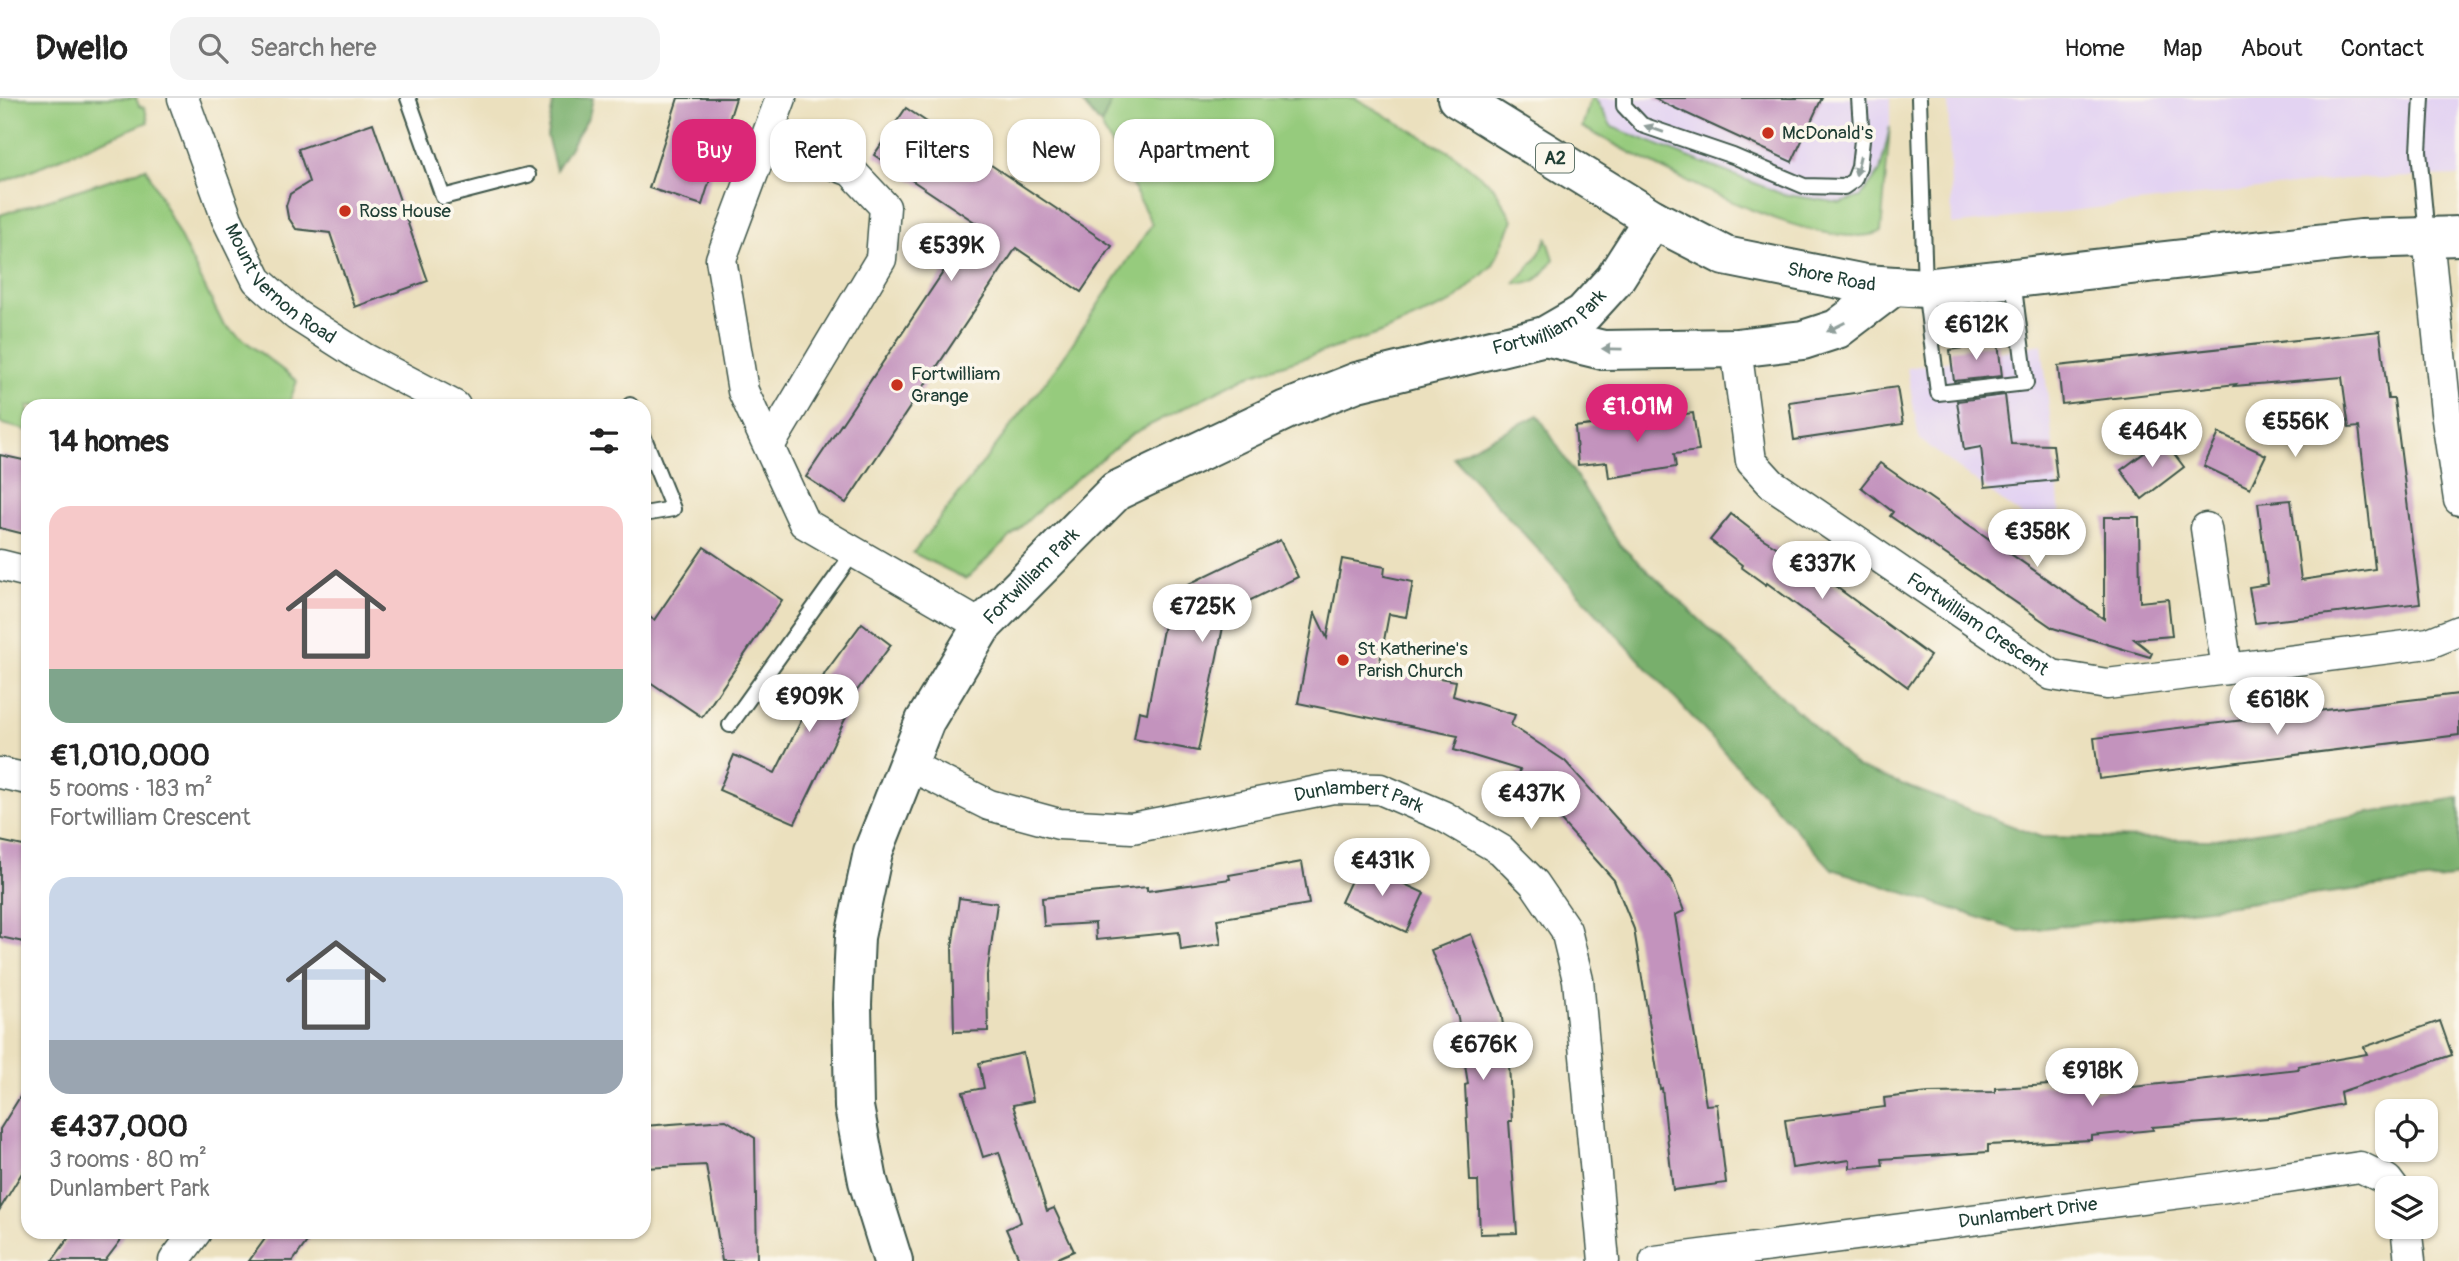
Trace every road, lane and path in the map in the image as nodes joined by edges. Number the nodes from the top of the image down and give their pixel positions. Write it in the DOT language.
graph roads {
  1 [pos="183,98"];
  2 [pos="408,98"];
  3 [pos="782,98"];
  4 [pos="1457,98"];
  5 [pos="1624,98"];
  6 [pos="1859,98"];
  7 [pos="1919,98"];
  8 [pos="2422,98"];
  9 [pos="1498,110"];
  10 [pos="766,139"];
  11 [pos="528,175"];
  12 [pos="1653,219"];
  13 [pos="2443,237"];
  14 [pos="2013,278"];
  15 [pos="1908,288"];
  16 [pos="1545,336"];
  17 [pos="1736,348"];
  18 [pos="441,399"];
  19 [pos="769,446"];
  20 [pos="651,455"];
  21 [pos="2459,500"];
  22 [pos="651,513"];
  23 [pos="2206,528"];
  24 [pos="854,552"];
  25 [pos="0,565"];
  26 [pos="21,570"];
  27 [pos="982,626"];
  28 [pos="2459,631"];
  29 [pos="2227,669"];
  30 [pos="730,725"];
  31 [pos="909,765"];
  32 [pos="0,774"];
  33 [pos="21,778"];
  34 [pos="2379,1176"];
  35 [pos="191,1239"];
  36 [pos="2407,1239"];
  37 [pos="174,1261"];
  38 [pos="893,1261"];
  39 [pos="1604,1261"];
  40 [pos="1655,1261"];
  41 [pos="2410,1261"];
  1 -- 18 [label="street, Mount Vernon Road"];
  2 -- 11 [label="lane"];
  3 -- 10 [label="street"];
  4 -- 9 [label="street, Shore Road / A2"];
  6 -- 5 [label="lane, one-way"];
  7 -- 15 [label="lane"];
  8 -- 13 [label="lane"];
  9 -- 12 [label="street, Shore Road / A2"];
  10 -- 19 [label="street"];
  10 -- 19 [label="street"];
  12 -- 15 [label="street, Shore Road / A2"];
  12 -- 16 [label="street, Fortwilliam Park"];
  13 -- 14 [label="street, Shore Road / A2"];
  13 -- 21 [label="street"];
  14 -- 15 [label="street, Shore Road / A2"];
  14 -- 15 [label="lane"];
  15 -- 17 [label="street, one-way"];
  17 -- 16 [label="street, one-way"];
  16 -- 27 [label="street, Fortwilliam Park"];
  17 -- 29 [label="street, Fortwilliam Crescent"];
  19 -- 24 [label="street"];
  20 -- 22 [label="lane"];
  23 -- 29 [label="street"];
  24 -- 27 [label="street"];
  24 -- 30 [label="lane"];
  25 -- 26 [label="street"];
  27 -- 31 [label="street, Fortwilliam Park"];
  28 -- 29 [label="street, Fortwilliam Crescent"];
  31 -- 38 [label="street, Fortwilliam Park"];
  31 -- 39 [label="street, Dunlambert Park"];
  32 -- 33 [label="street"];
  34 -- 40 [label="street, Dunlambert Drive"];
  35 -- 37 [label="street"];
  36 -- 41 [label="street"];
}
